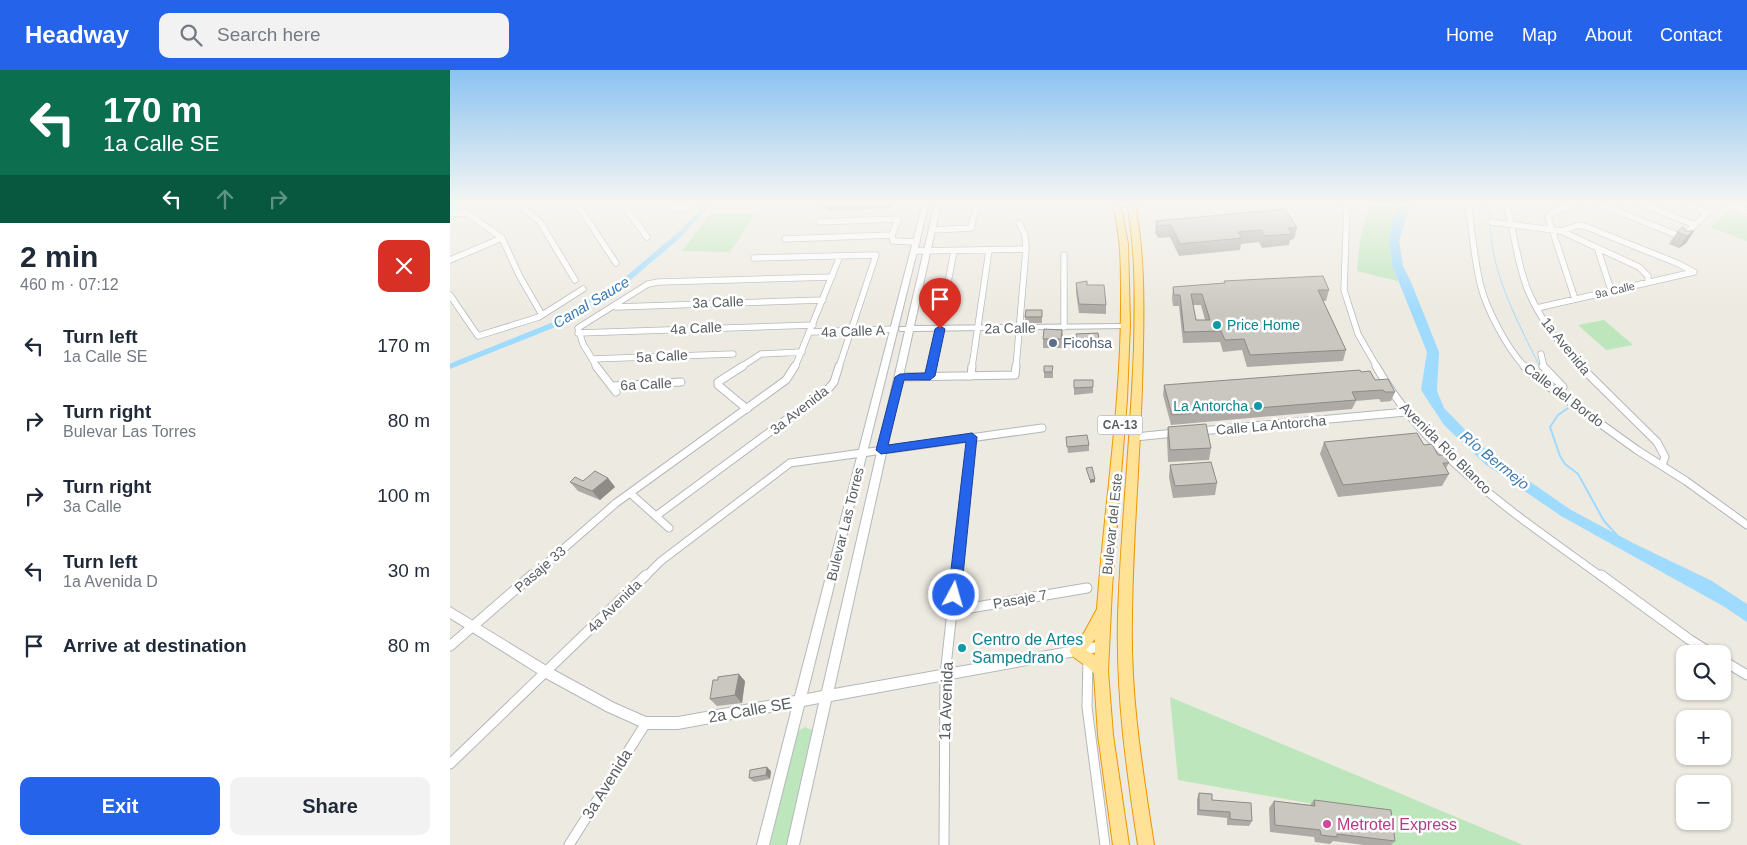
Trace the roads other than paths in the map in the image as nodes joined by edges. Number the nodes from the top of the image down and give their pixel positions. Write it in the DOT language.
graph roads {
  1 [pos="499,239"];
  2 [pos="503,239"];
  3 [pos="550,239"];
  4 [pos="600,239"];
  5 [pos="893,239"];
  6 [pos="930,239"];
  7 [pos="1025,239"];
  8 [pos="1122,239"];
  9 [pos="1137,239"];
  10 [pos="1346,239"];
  11 [pos="1473,239"];
  12 [pos="1516,239"];
  13 [pos="1556,239"];
  14 [pos="1579,239"];
  15 [pos="1617,239"];
  16 [pos="917,242"];
  17 [pos="1597,247"];
  18 [pos="1026,249"];
  19 [pos="989,250"];
  20 [pos="927,251"];
  21 [pos="954,251"];
  22 [pos="914,252"];
  23 [pos="1064,255"];
  24 [pos="840,256"];
  25 [pos="754,258"];
  26 [pos="450,260"];
  27 [pos="616,263"];
  28 [pos="832,277"];
  29 [pos="575,280"];
  30 [pos="1648,282"];
  31 [pos="583,289"];
  32 [pos="1611,290"];
  33 [pos="450,295"];
  34 [pos="1575,299"];
  35 [pos="823,300"];
  36 [pos="614,307"];
  37 [pos="1537,308"];
  38 [pos="542,315"];
  39 [pos="813,325"];
  40 [pos="1126,326"];
  41 [pos="1064,327"];
  42 [pos="978,328"];
  43 [pos="1019,328"];
  44 [pos="908,329"];
  45 [pos="940,329"];
  46 [pos="578,330"];
  47 [pos="895,330"];
  48 [pos="852,331"];
  49 [pos="810,332"];
  50 [pos="802,352"];
  51 [pos="733,354"];
  52 [pos="1541,354"];
  53 [pos="592,359"];
  54 [pos="930,376"];
  55 [pos="971,376"];
  56 [pos="900,377"];
  57 [pos="681,382"];
  58 [pos="1560,393"];
  59 [pos="748,409"];
  60 [pos="1406,412"];
  61 [pos="1042,428"];
  62 [pos="1190,432"];
  63 [pos="1180,433"];
  64 [pos="972,437"];
  65 [pos="1135,437"];
  66 [pos="881,450"];
  67 [pos="863,452"];
  68 [pos="1662,465"];
  69 [pos="630,493"];
  70 [pos="656,516"];
  71 [pos="1747,525"];
  72 [pos="669,528"];
  73 [pos="1087,588"];
  74 [pos="1105,607"];
  75 [pos="953,611"];
  76 [pos="450,612"];
  77 [pos="472,627"];
  78 [pos="1698,645"];
  79 [pos="450,646"];
  80 [pos="1103,646"];
  81 [pos="1082,654"];
  82 [pos="1731,665"];
  83 [pos="546,672"];
  84 [pos="1101,672"];
  85 [pos="945,675"];
  86 [pos="1747,675"];
  87 [pos="825,696"];
  88 [pos="800,701"];
  89 [pos="646,722"];
  90 [pos="450,764"];
  91 [pos="569,845"];
  92 [pos="763,845"];
  93 [pos="792,845"];
  94 [pos="944,845"];
  95 [pos="1105,845"];
  96 [pos="1121,845"];
  97 [pos="1146,845"];
  1 -- 26 [label="street"];
  2 -- 38 [label="street"];
  3 -- 29 [label="street"];
  4 -- 27 [label="street"];
  5 -- 16 [label="street"];
  6 -- 20 [label="street, Bulevar Las Torres"];
  7 -- 18 [label="street"];
  8 -- 40 [label="highway, Bulevar del Este / CA-13"];
  9 -- 65 [label="highway, Bulevar del Este / CA-13"];
  10 -- 60 [label="street, Avenida Río Blanco"];
  11 -- 58 [label="street, Calle del Bordo"];
  12 -- 37 [label="street, 1a Avenida"];
  13 -- 34 [label="street"];
  14 -- 17 [label="street"];
  15 -- 30 [label="street, 9a Calle"];
  16 -- 22 [label="street, Bulevar Las Torres"];
  17 -- 30 [label="street"];
  17 -- 32 [label="street"];
  18 -- 19 [label="street"];
  18 -- 43 [label="street"];
  19 -- 21 [label="street"];
  19 -- 42 [label="street"];
  20 -- 21 [label="street"];
  20 -- 22 [label="street"];
  20 -- 44 [label="street, Bulevar Las Torres"];
  21 -- 45 [label="street"];
  22 -- 47 [label="street, Bulevar Las Torres"];
  23 -- 41 [label="street"];
  24 -- 25 [label="street"];
  24 -- 28 [label="street"];
  24 -- 48 [label="street, 3a Avenida"];
  28 -- 35 [label="street"];
  28 -- 36 [label="street"];
  30 -- 32 [label="street, 9a Calle"];
  31 -- 38 [label="street"];
  32 -- 34 [label="street, 9a Calle"];
  33 -- 38 [label="street"];
  34 -- 37 [label="street, 9a Calle"];
  35 -- 36 [label="street, 3a Calle"];
  35 -- 39 [label="street"];
  36 -- 46 [label="street"];
  37 -- 68 [label="street, 1a Avenida"];
  39 -- 46 [label="street, 4a Calle"];
  39 -- 49 [label="street"];
  40 -- 41 [label="street, 2a Calle"];
  40 -- 74 [label="highway, Bulevar del Este / CA-13"];
  41 -- 43 [label="street, 2a Calle"];
  42 -- 43 [label="street, 2a Calle"];
  42 -- 45 [label="street, 2a Calle"];
  42 -- 55 [label="street"];
  43 -- 55 [label="street"];
  44 -- 45 [label="street, 2a Calle"];
  44 -- 47 [label="street, 2a Calle"];
  44 -- 56 [label="street, Bulevar Las Torres"];
  45 -- 54 [label="street"];
  46 -- 53 [label="street"];
  47 -- 48 [label="street, 4a Calle A"];
  47 -- 67 [label="street, Bulevar Las Torres"];
  48 -- 49 [label="street, 4a Calle A"];
  48 -- 70 [label="street, 3a Avenida"];
  49 -- 50 [label="street"];
  50 -- 59 [label="street"];
  50 -- 59 [label="street"];
  51 -- 53 [label="street, 5a Calle"];
  52 -- 58 [label="street"];
  53 -- 57 [label="street, 6a Calle"];
  54 -- 55 [label="street"];
  54 -- 56 [label="street"];
  56 -- 66 [label="street, Bulevar Las Torres"];
  58 -- 68 [label="street, Calle del Bordo"];
  59 -- 69 [label="street"];
  60 -- 62 [label="street, Calle La Antorcha"];
  60 -- 78 [label="street, Avenida Río Blanco"];
  61 -- 64 [label="street"];
  63 -- 65 [label="street"];
  64 -- 66 [label="street"];
  64 -- 75 [label="street, 1a Avenida"];
  65 -- 97 [label="highway, Bulevar del Este / CA-13"];
  66 -- 67 [label="street"];
  66 -- 87 [label="street, Bulevar Las Torres"];
  67 -- 83 [label="street, 4a Avenida"];
  67 -- 88 [label="street, Bulevar Las Torres"];
  68 -- 71 [label="street, Calle del Bordo"];
  69 -- 70 [label="street"];
  69 -- 77 [label="street, Pasaje 33"];
  70 -- 72 [label="street"];
  73 -- 75 [label="street, Pasaje 7"];
  74 -- 80 [label="highway, Bulevar del Este / CA-13"];
  74 -- 81 [label="highway"];
  75 -- 85 [label="street, 1a Avenida"];
  76 -- 77 [label="street, 2a Calle SE"];
  77 -- 79 [label="street, Pasaje 33"];
  77 -- 83 [label="street, 2a Calle SE"];
  80 -- 81 [label="street, 2a Calle SE"];
  80 -- 84 [label="highway, Bulevar del Este / CA-13"];
  81 -- 84 [label="highway"];
  81 -- 85 [label="street, 2a Calle SE"];
  81 -- 95 [label="street"];
  82 -- 86 [label="street"];
  83 -- 89 [label="street, 2a Calle SE"];
  83 -- 90 [label="street, 4a Avenida"];
  84 -- 96 [label="highway, Bulevar del Este / CA-13"];
  85 -- 87 [label="street, 2a Calle SE"];
  85 -- 94 [label="street, 1a Avenida"];
  87 -- 88 [label="street, 2a Calle SE"];
  87 -- 93 [label="street, Bulevar Las Torres"];
  88 -- 89 [label="street, 2a Calle SE"];
  88 -- 92 [label="street, Bulevar Las Torres"];
  89 -- 91 [label="street, 3a Avenida"];
}
